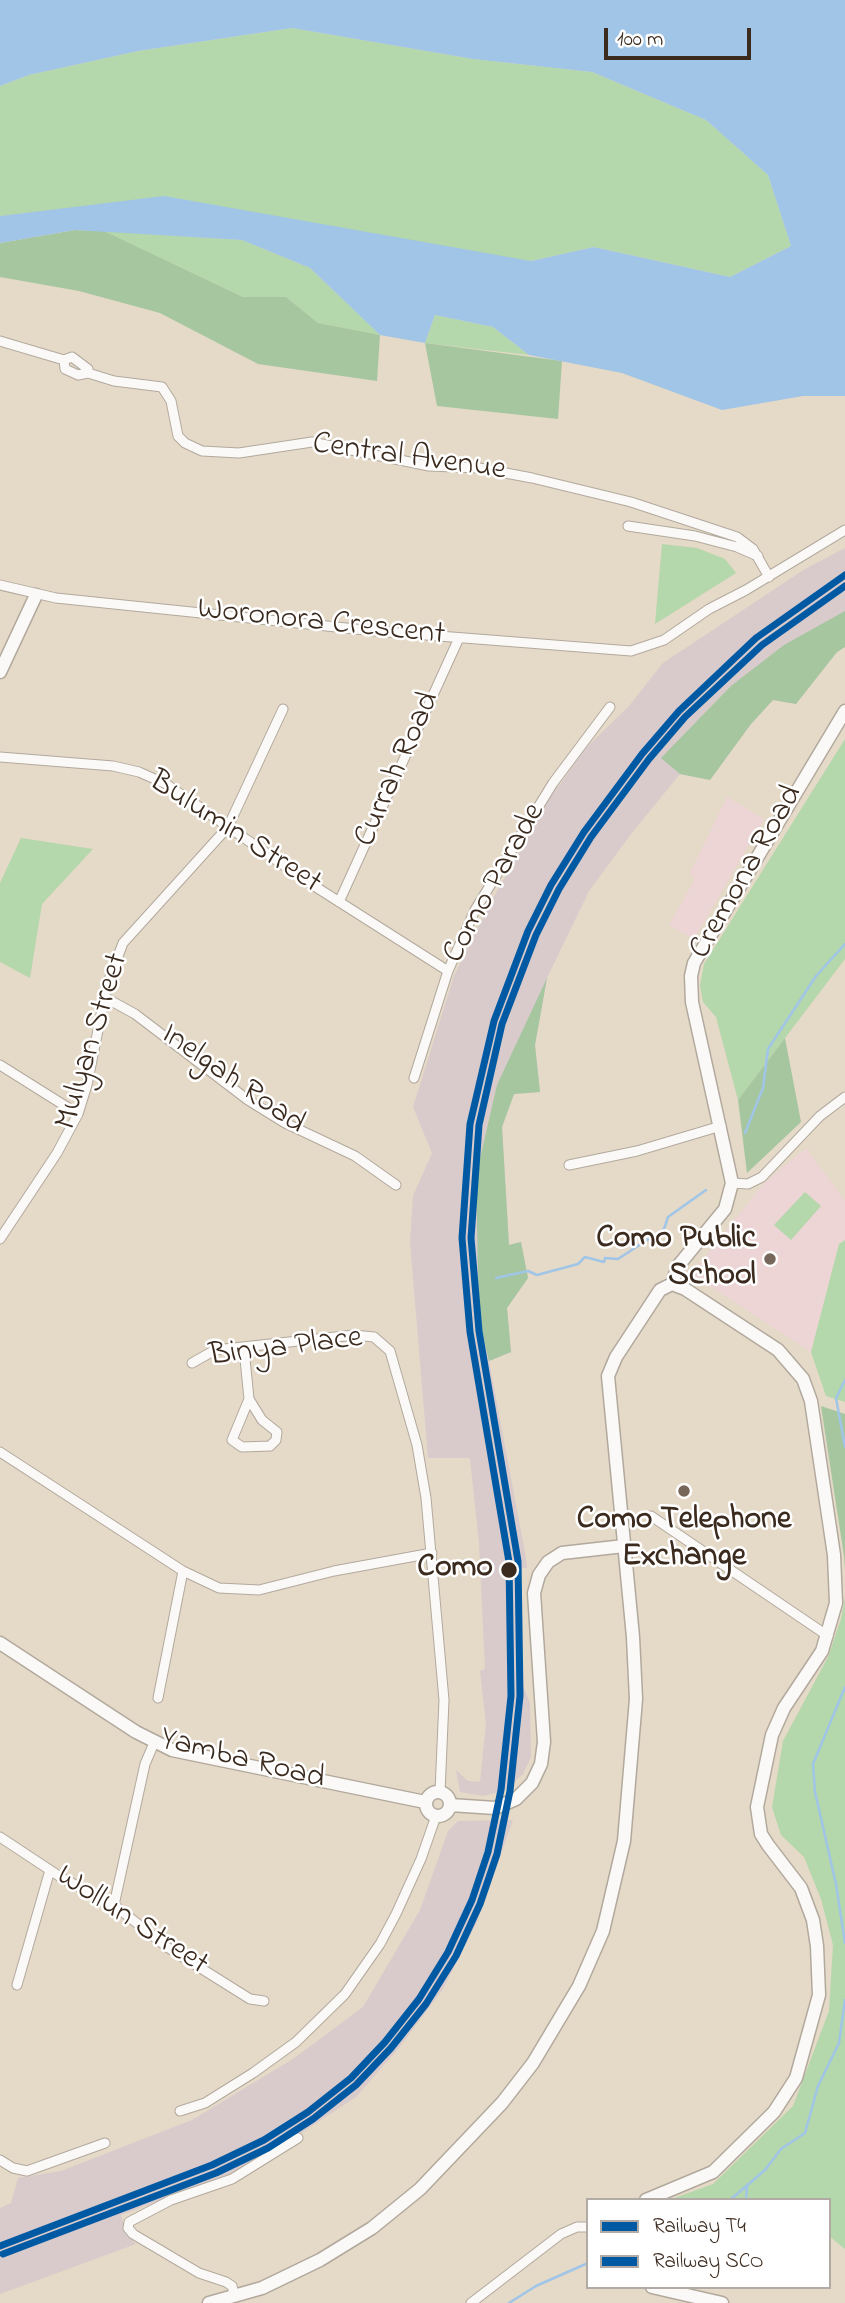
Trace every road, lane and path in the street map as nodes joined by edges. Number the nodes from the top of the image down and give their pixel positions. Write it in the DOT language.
graph roads {
  1 [pos="0,341"];
  2 [pos="628,526"];
  3 [pos="845,530"];
  4 [pos="758,556"];
  5 [pos="769,577"];
  6 [pos="0,585"];
  7 [pos="36,595"];
  8 [pos="459,638"];
  9 [pos="0,672"];
  10 [pos="610,707"];
  11 [pos="283,709"];
  12 [pos="845,711"];
  13 [pos="0,757"];
  14 [pos="228,827"];
  15 [pos="339,902"];
  16 [pos="448,971"];
  17 [pos="104,997"];
  18 [pos="0,1065"];
  19 [pos="414,1078"];
  20 [pos="845,1097"];
  21 [pos="78,1114"];
  22 [pos="721,1126"];
  23 [pos="569,1165"];
  24 [pos="732,1183"];
  25 [pos="396,1185"];
  26 [pos="0,1239"];
  27 [pos="672,1284"];
  28 [pos="244,1349"];
  29 [pos="192,1363"];
  30 [pos="249,1399"];
  31 [pos="0,1452"];
  32 [pos="650,1516"];
  33 [pos="624,1546"];
  34 [pos="432,1553"];
  35 [pos="183,1571"];
  36 [pos="828,1636"];
  37 [pos="0,1643"];
  38 [pos="158,1698"];
  39 [pos="154,1743"];
  40 [pos="440,1792"];
  41 [pos="425,1802"];
  42 [pos="450,1805"];
  43 [pos="436,1816"];
  44 [pos="0,1837"];
  45 [pos="50,1870"];
  46 [pos="114,1905"];
  47 [pos="17,1985"];
  48 [pos="264,2001"];
  49 [pos="180,2111"];
  50 [pos="298,2138"];
  51 [pos="105,2143"];
  52 [pos="0,2160"];
  53 [pos="651,2198"];
  54 [pos="586,2227"];
  55 [pos="664,2289"];
  56 [pos="235,2296"];
  57 [pos="209,2303"];
  58 [pos="471,2303"];
  59 [pos="722,2303"];
  1 -- 4 [label="street, Central Avenue"];
  2 -- 4 [label="street"];
  3 -- 5 [label="street"];
  4 -- 5 [label="street, Central Avenue"];
  5 -- 8 [label="street, Woronora Crescent"];
  6 -- 7 [label="street, Woronora Crescent"];
  7 -- 8 [label="street, Woronora Crescent"];
  7 -- 9 [label="street"];
  8 -- 15 [label="street, Currah Road"];
  10 -- 16 [label="street, Como Parade"];
  11 -- 14 [label="street, Mulyan Street"];
  12 -- 22 [label="street, Cremona Road"];
  13 -- 14 [label="street, Bulumin Street"];
  14 -- 15 [label="street, Bulumin Street"];
  14 -- 17 [label="street, Mulyan Street"];
  15 -- 16 [label="street, Bulumin Street"];
  16 -- 19 [label="street, Como Parade"];
  17 -- 21 [label="street, Mulyan Street"];
  17 -- 25 [label="street, Inelgah Road"];
  18 -- 21 [label="street"];
  20 -- 24 [label="street"];
  21 -- 26 [label="street, Mulyan Street"];
  22 -- 23 [label="street"];
  22 -- 24 [label="street, Cremona Road"];
  24 -- 27 [label="street"];
  27 -- 33 [label="street"];
  27 -- 36 [label="street"];
  28 -- 29 [label="street, Binya Place"];
  28 -- 30 [label="street"];
  28 -- 34 [label="street, Binya Place"];
  30 -- 30 [label="street"];
  31 -- 35 [label="street"];
  32 -- 36 [label="street"];
  33 -- 42 [label="street"];
  33 -- 56 [label="street"];
  34 -- 35 [label="street"];
  34 -- 40 [label="street"];
  35 -- 38 [label="street"];
  36 -- 53 [label="street"];
  37 -- 39 [label="street, Yamba Road"];
  39 -- 41 [label="street, Yamba Road"];
  39 -- 46 [label="street"];
  40 -- 41 [label="street"];
  40 -- 42 [label="street"];
  41 -- 43 [label="street"];
  42 -- 43 [label="street"];
  43 -- 49 [label="street"];
  44 -- 45 [label="street, Wollun Street"];
  45 -- 46 [label="street, Wollun Street"];
  45 -- 47 [label="street"];
  46 -- 48 [label="street, Wollun Street"];
  50 -- 56 [label="street"];
  51 -- 52 [label="street"];
  54 -- 58 [label="street"];
  55 -- 59 [label="street"];
  56 -- 57 [label="street"];
}
